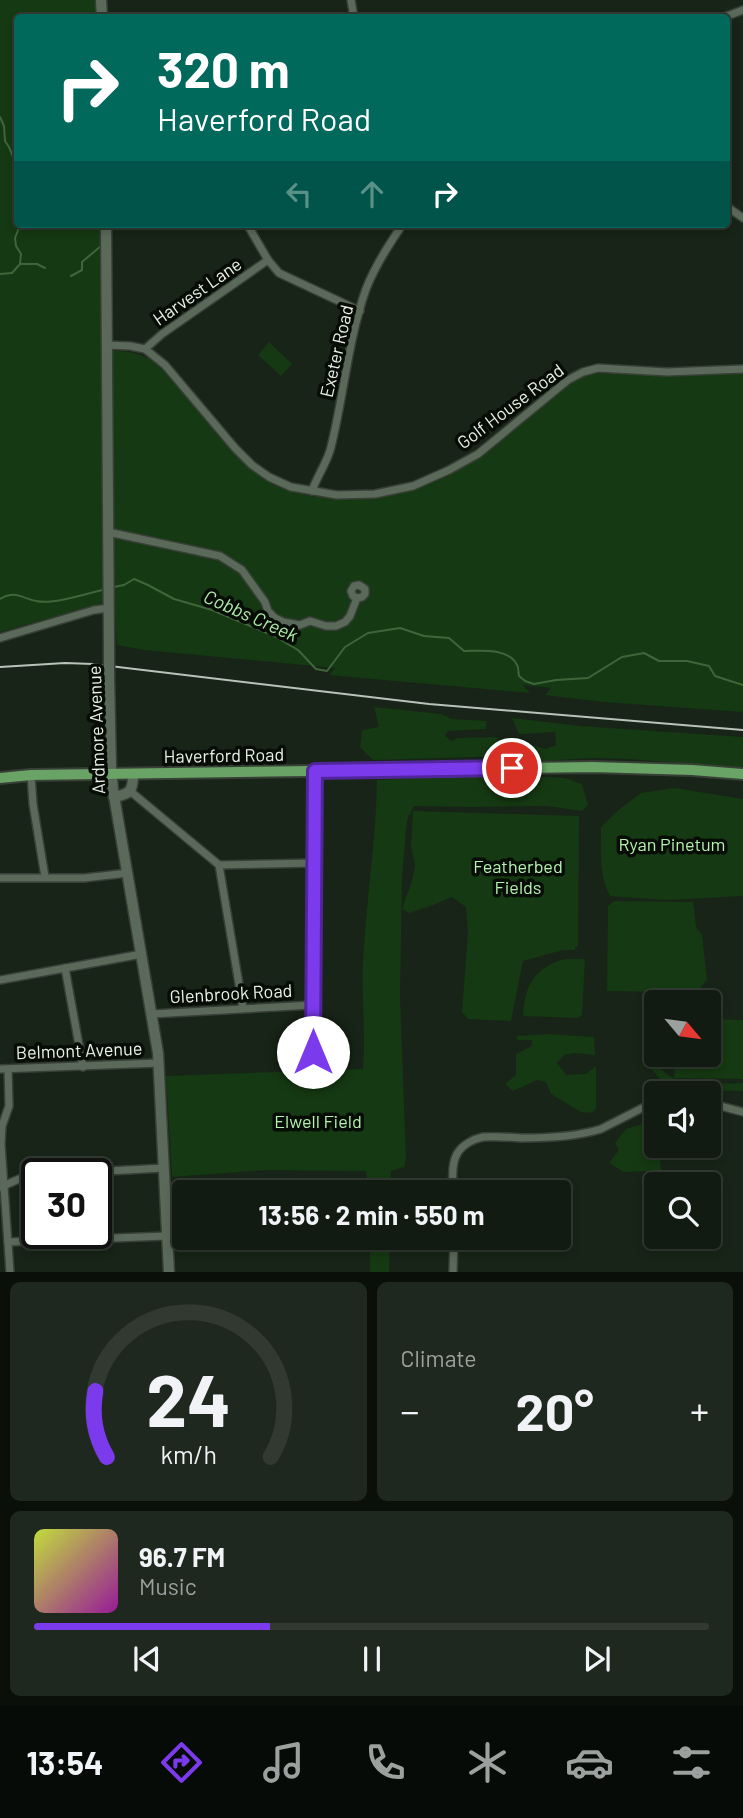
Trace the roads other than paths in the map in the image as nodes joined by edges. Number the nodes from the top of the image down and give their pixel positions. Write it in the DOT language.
graph roads {
  1 [pos="106,228"];
  2 [pos="249,228"];
  3 [pos="401,228"];
  4 [pos="268,260"];
  5 [pos="360,311"];
  6 [pos="107,345"];
  7 [pos="145,349"];
  8 [pos="743,369"];
  9 [pos="312,491"];
  10 [pos="108,533"];
  11 [pos="357,598"];
  12 [pos="109,608"];
  13 [pos="0,638"];
  14 [pos="315,771"];
  15 [pos="743,774"];
  16 [pos="31,775"];
  17 [pos="111,775"];
  18 [pos="133,775"];
  19 [pos="0,778"];
  20 [pos="130,791"];
  21 [pos="114,797"];
  22 [pos="315,863"];
  23 [pos="219,865"];
  24 [pos="128,873"];
  25 [pos="45,877"];
  26 [pos="0,878"];
  27 [pos="142,954"];
  28 [pos="65,968"];
  29 [pos="0,980"];
  30 [pos="313,1005"];
  31 [pos="243,1008"];
  32 [pos="152,1014"];
  33 [pos="313,1052"];
  34 [pos="159,1063"];
  35 [pos="83,1067"];
  36 [pos="4,1069"];
  37 [pos="721,1106"];
  38 [pos="644,1107"];
  39 [pos="743,1112"];
  40 [pos="164,1168"];
  41 [pos="112,1171"];
  42 [pos="21,1178"];
  43 [pos="454,1180"];
  44 [pos="2,1186"];
  45 [pos="167,1236"];
  46 [pos="8,1242"];
  47 [pos="454,1250"];
  48 [pos="10,1272"];
  49 [pos="169,1272"];
  50 [pos="453,1272"];
  1 -- 6 [label="street, Ardmore Avenue"];
  2 -- 4 [label="street"];
  3 -- 5 [label="street, Exeter Road"];
  4 -- 5 [label="street"];
  4 -- 7 [label="street, Harvest Lane"];
  5 -- 9 [label="street, Exeter Road"];
  6 -- 7 [label="street"];
  6 -- 10 [label="street, Ardmore Avenue"];
  7 -- 9 [label="street, Golf House Road"];
  8 -- 9 [label="street, Golf House Road"];
  10 -- 11 [label="street"];
  10 -- 12 [label="street, Ardmore Avenue"];
  12 -- 13 [label="street"];
  12 -- 17 [label="street, Ardmore Avenue, bridge"];
  14 -- 15 [label="main road, Haverford Road"];
  14 -- 18 [label="main road, Haverford Road"];
  14 -- 22 [label="street"];
  16 -- 17 [label="main road, Haverford Road"];
  16 -- 19 [label="main road, Haverford Road"];
  16 -- 25 [label="street"];
  17 -- 18 [label="main road, Haverford Road"];
  17 -- 21 [label="street, Ardmore Avenue"];
  18 -- 20 [label="street"];
  20 -- 21 [label="street"];
  20 -- 23 [label="street"];
  21 -- 24 [label="street, Ardmore Avenue"];
  22 -- 23 [label="street"];
  22 -- 30 [label="street"];
  23 -- 31 [label="street"];
  24 -- 25 [label="street"];
  24 -- 27 [label="street, Ardmore Avenue"];
  25 -- 26 [label="street"];
  27 -- 28 [label="street"];
  27 -- 32 [label="street, Ardmore Avenue"];
  28 -- 29 [label="street"];
  28 -- 35 [label="street"];
  30 -- 31 [label="street, Glenbrook Road"];
  30 -- 33 [label="street"];
  31 -- 32 [label="street, Glenbrook Road"];
  32 -- 34 [label="street, Ardmore Avenue"];
  34 -- 35 [label="street, Belmont Avenue"];
  34 -- 40 [label="street, Ardmore Avenue"];
  35 -- 36 [label="street, Belmont Avenue"];
  36 -- 44 [label="street"];
  37 -- 39 [label="street"];
  38 -- 43 [label="street"];
  40 -- 41 [label="street"];
  40 -- 45 [label="street, Ardmore Avenue"];
  42 -- 44 [label="street"];
  44 -- 46 [label="street"];
  45 -- 46 [label="street"];
  45 -- 49 [label="street, Ardmore Avenue"];
  46 -- 48 [label="street"];
  47 -- 50 [label="street"];
}
